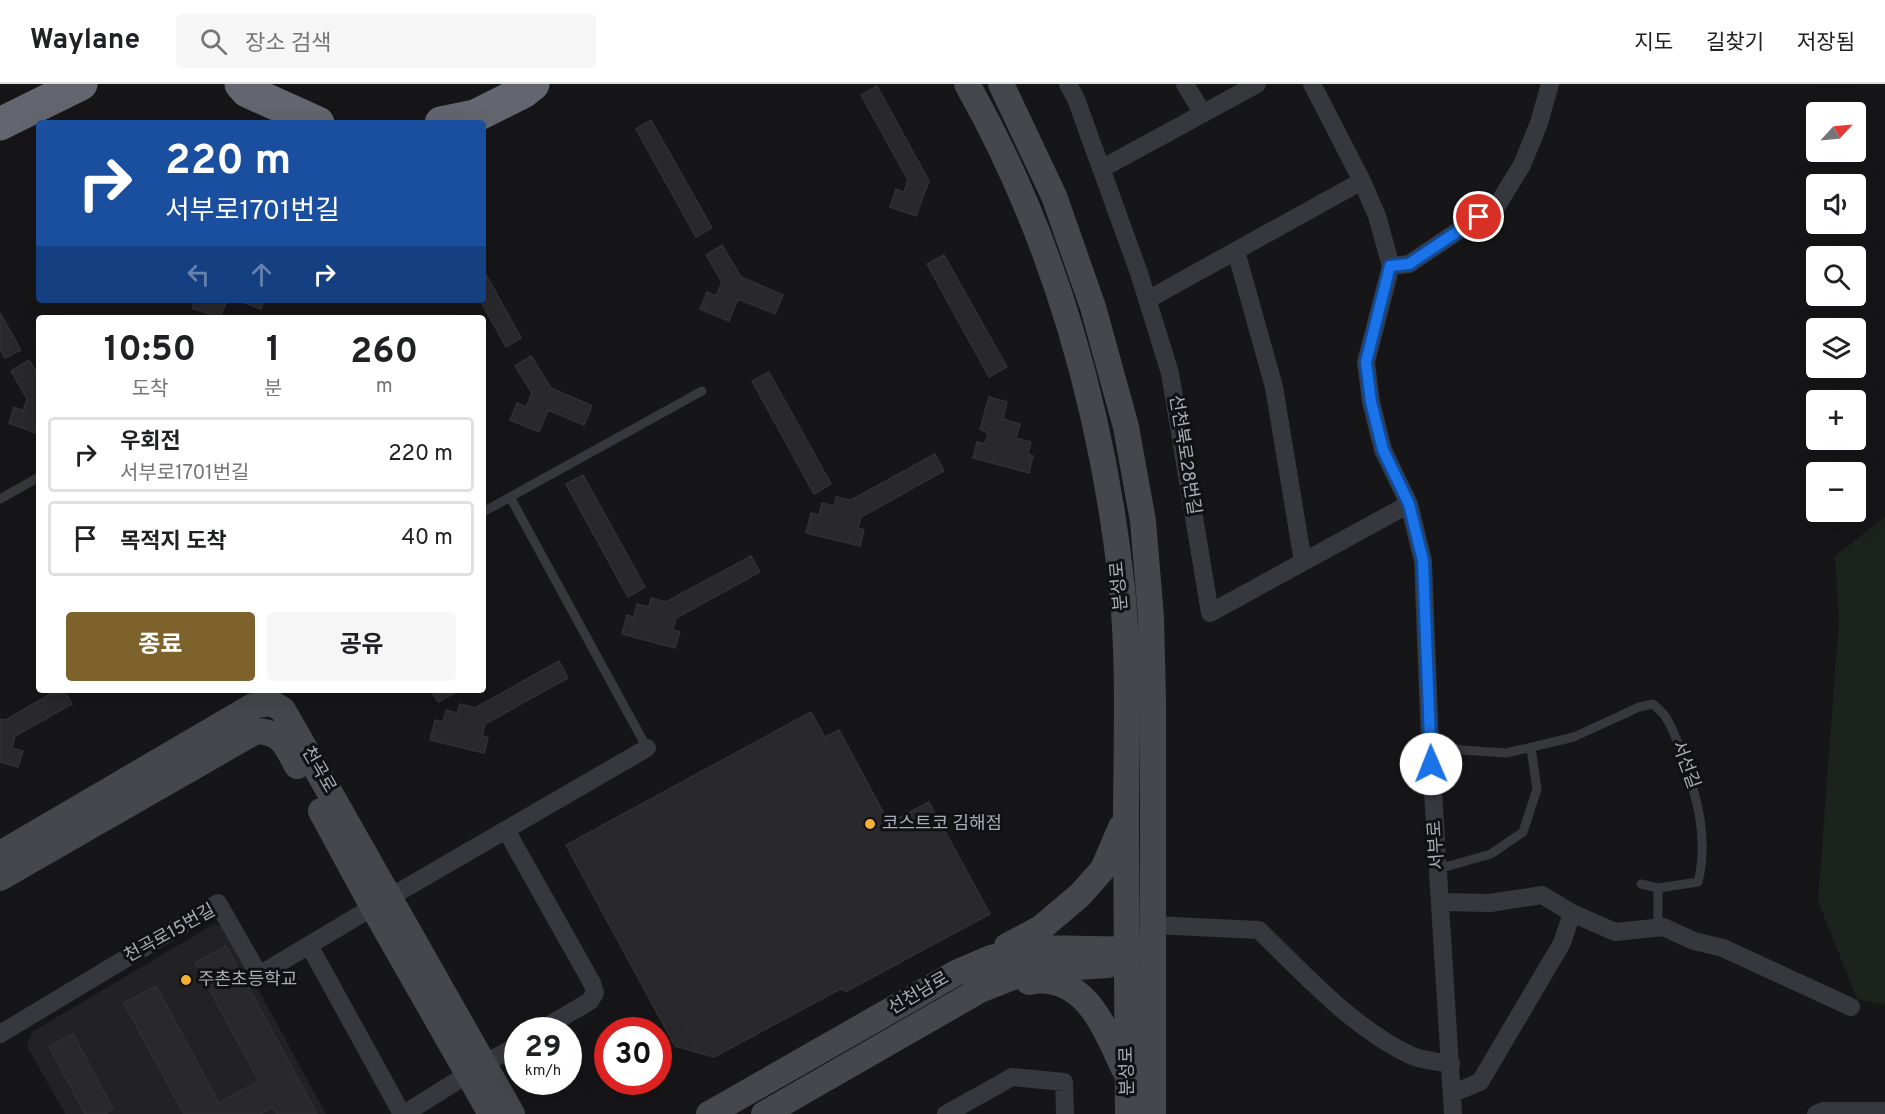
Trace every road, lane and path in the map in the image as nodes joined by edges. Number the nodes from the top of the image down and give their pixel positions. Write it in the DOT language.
graph roads {
  1 [pos="81,84"];
  2 [pos="533,84"];
  3 [pos="967,84"];
  4 [pos="1001,84"];
  5 [pos="1068,84"];
  6 [pos="1185,84"];
  7 [pos="1257,84"];
  8 [pos="1312,84"];
  9 [pos="1550,84"];
  10 [pos="248,88"];
  11 [pos="1203,114"];
  12 [pos="312,120"];
  13 [pos="456,120"];
  14 [pos="0,124"];
  15 [pos="1101,169"];
  16 [pos="1362,182"];
  17 [pos="1236,251"];
  18 [pos="1390,266"];
  19 [pos="1147,300"];
  20 [pos="702,392"];
  21 [pos="36,479"];
  22 [pos="510,497"];
  23 [pos="0,499"];
  24 [pos="1409,504"];
  25 [pos="486,510"];
  26 [pos="1303,562"];
  27 [pos="263,713"];
  28 [pos="1430,743"];
  29 [pos="647,748"];
  30 [pos="1531,748"];
  31 [pos="1126,815"];
  32 [pos="506,830"];
  33 [pos="0,854"];
  34 [pos="1438,869"];
  35 [pos="0,878"];
  36 [pos="1641,884"];
  37 [pos="1658,888"];
  38 [pos="381,902"];
  39 [pos="1440,902"];
  40 [pos="1572,913"];
  41 [pos="1658,927"];
  42 [pos="309,945"];
  43 [pos="1152,947"];
  44 [pos="1127,957"];
  45 [pos="956,973"];
  46 [pos="996,984"];
  47 [pos="1851,1007"];
  48 [pos="563,1017"];
  49 [pos="0,1034"];
  50 [pos="504,1053"];
  51 [pos="1451,1064"];
  52 [pos="476,1069"];
  53 [pos="1128,1078"];
  54 [pos="1453,1093"];
  55 [pos="1885,1111"];
  56 [pos="1821,1113"];
  57 [pos="403,1114"];
  58 [pos="491,1114"];
  59 [pos="512,1114"];
  60 [pos="709,1114"];
  61 [pos="764,1114"];
  62 [pos="946,1114"];
  63 [pos="1065,1114"];
  64 [pos="1128,1114"];
  65 [pos="1153,1114"];
  66 [pos="1453,1114"];
  1 -- 14 [label="highway"];
  2 -- 13 [label="highway"];
  3 -- 31 [label="main road, 분성로"];
  4 -- 43 [label="main road, 분성로"];
  5 -- 15 [label="street, 선천북로28번길"];
  6 -- 11 [label="street"];
  7 -- 11 [label="street"];
  8 -- 16 [label="street"];
  9 -- 18 [label="street"];
  10 -- 12 [label="highway"];
  11 -- 15 [label="street"];
  15 -- 19 [label="street, 선천북로28번길"];
  16 -- 17 [label="street"];
  16 -- 18 [label="street"];
  17 -- 19 [label="street"];
  17 -- 26 [label="street"];
  18 -- 24 [label="street, 서부로"];
  19 -- 26 [label="street, 선천북로28번길"];
  20 -- 22 [label="lane"];
  21 -- 23 [label="lane"];
  22 -- 25 [label="lane"];
  22 -- 29 [label="lane"];
  24 -- 26 [label="street"];
  24 -- 28 [label="street, 서부로"];
  27 -- 33 [label="main road"];
  27 -- 35 [label="main road"];
  27 -- 38 [label="main road, 천곡로"];
  28 -- 30 [label="lane, 서선길"];
  28 -- 34 [label="street, 서부로"];
  29 -- 32 [label="street, 천곡로15번길"];
  30 -- 34 [label="lane"];
  30 -- 37 [label="lane, 서선길"];
  31 -- 44 [label="main road, 분성로"];
  31 -- 45 [label="main road"];
  32 -- 38 [label="street, 천곡로15번길"];
  32 -- 48 [label="street"];
  34 -- 39 [label="street, 서부로"];
  36 -- 37 [label="lane"];
  37 -- 41 [label="lane"];
  38 -- 42 [label="street, 천곡로15번길"];
  38 -- 52 [label="main road, 천곡로"];
  39 -- 40 [label="street"];
  39 -- 51 [label="street, 서부로"];
  40 -- 41 [label="street"];
  40 -- 54 [label="street"];
  41 -- 47 [label="street"];
  42 -- 49 [label="street, 천곡로15번길"];
  42 -- 57 [label="street"];
  43 -- 44 [label="main road, 선천남로"];
  43 -- 51 [label="street"];
  43 -- 65 [label="main road, 분성로"];
  44 -- 45 [label="main road, 선천남로"];
  44 -- 46 [label="main road, 선천남로"];
  44 -- 53 [label="main road, 분성로"];
  45 -- 60 [label="main road, 선천남로"];
  46 -- 53 [label="main road"];
  46 -- 61 [label="main road, 선천남로"];
  50 -- 52 [label="street"];
  51 -- 54 [label="street, 서부로"];
  52 -- 57 [label="street"];
  52 -- 58 [label="main road, 천곡로"];
  52 -- 59 [label="main road, 천곡로"];
  53 -- 64 [label="main road, 분성로"];
  54 -- 66 [label="street, 서부로"];
  55 -- 56 [label="street"];
  62 -- 63 [label="street"];
}
